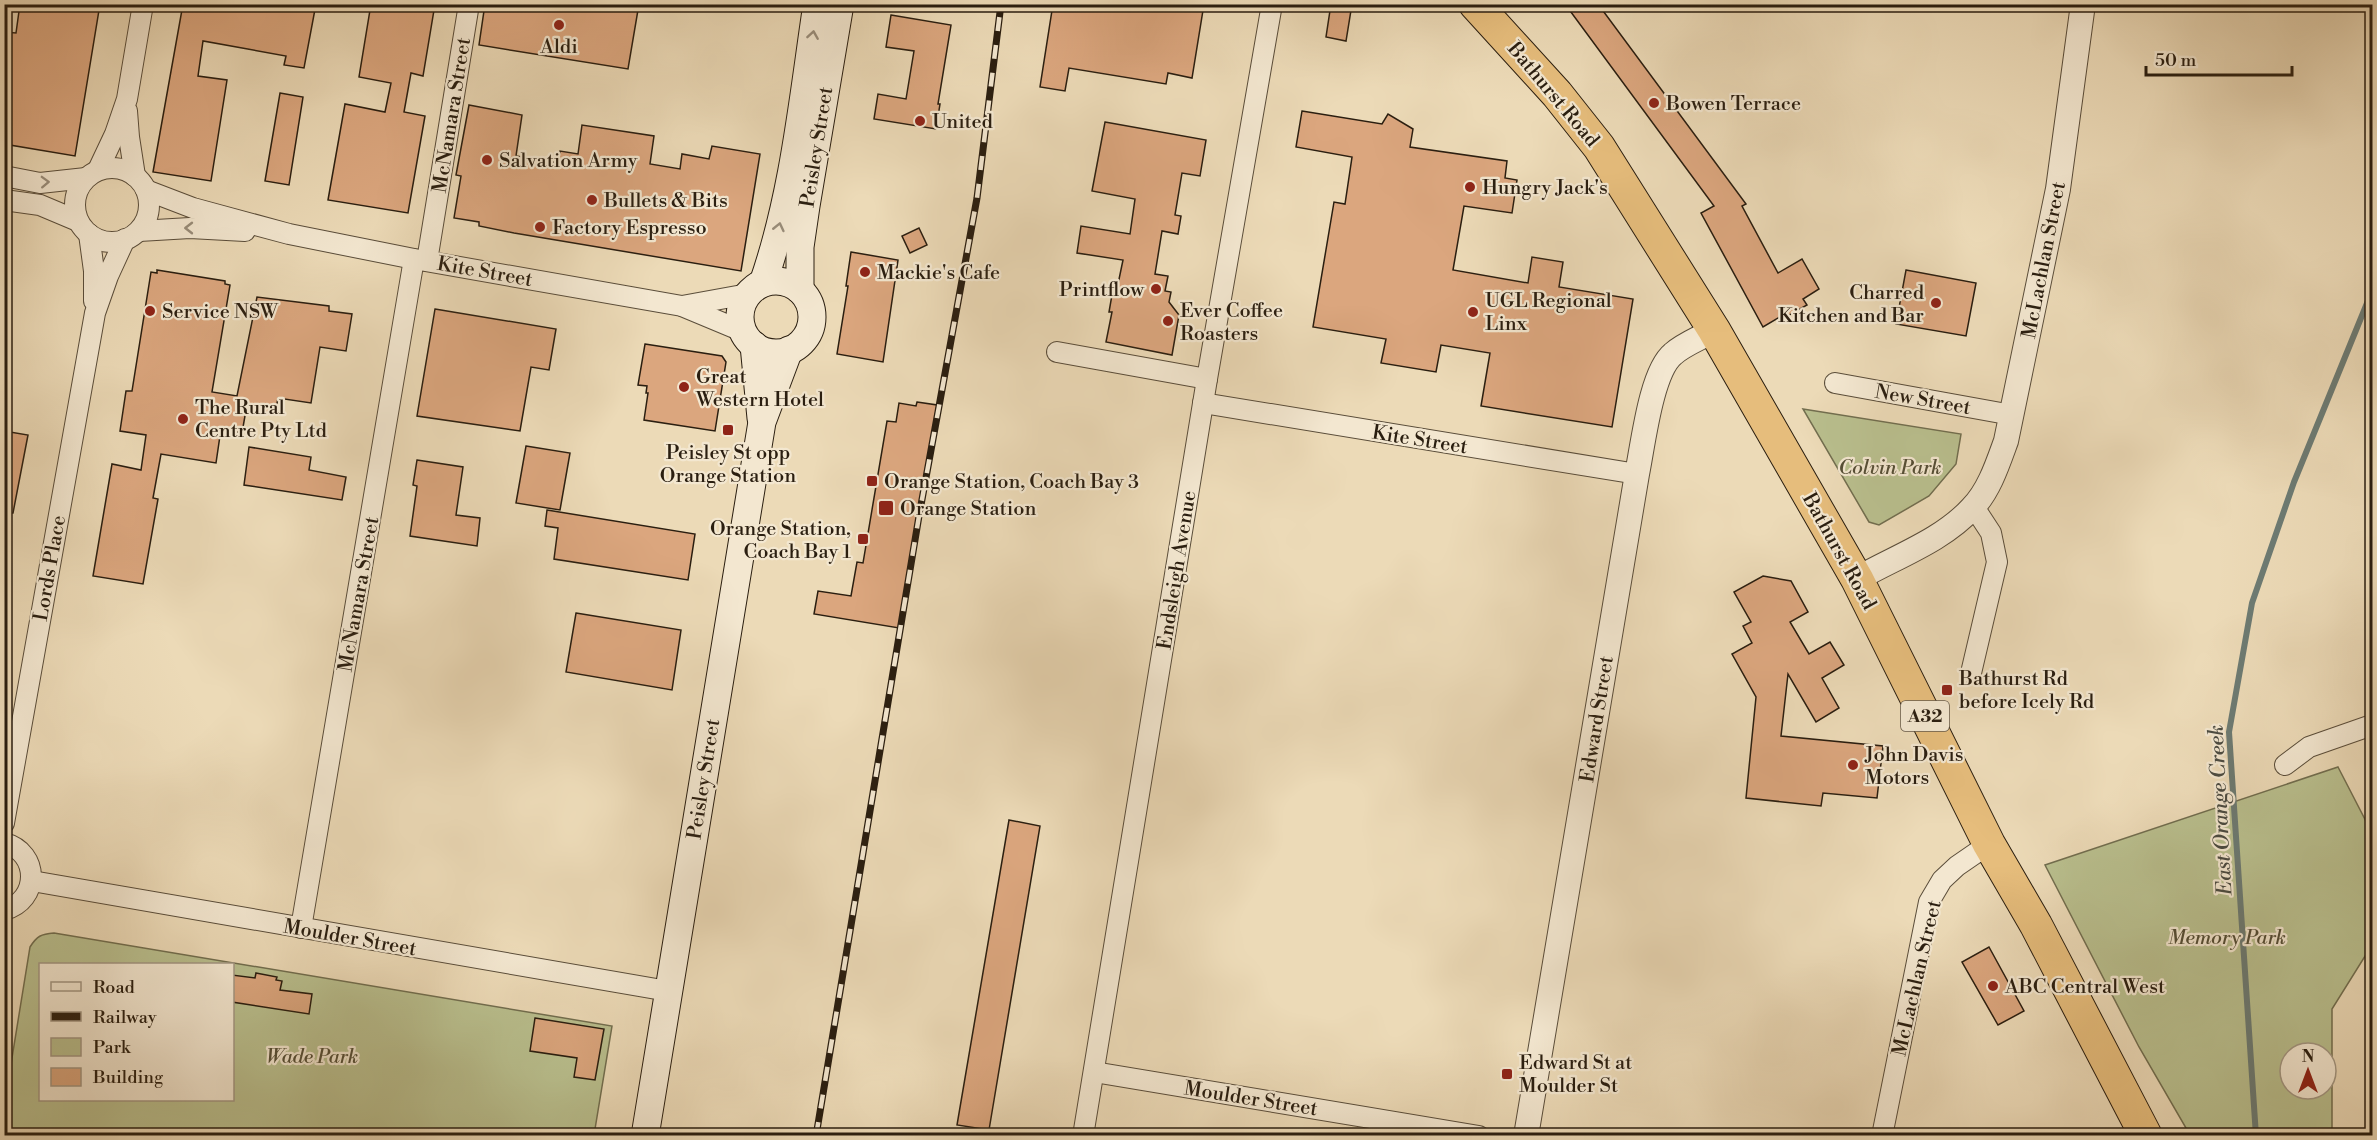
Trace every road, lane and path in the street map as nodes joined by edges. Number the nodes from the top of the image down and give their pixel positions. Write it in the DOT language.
graph roads {
  1 [pos="143,4"];
  2 [pos="469,4"];
  3 [pos="818,4"];
  4 [pos="840,4"];
  5 [pos="1272,4"];
  6 [pos="1475,4"];
  7 [pos="2083,4"];
  8 [pos="127,99"];
  9 [pos="92,174"];
  10 [pos="4,176"];
  11 [pos="141,183"];
  12 [pos="4,200"];
  13 [pos="83,227"];
  14 [pos="289,234"];
  15 [pos="132,235"];
  16 [pos="420,260"];
  17 [pos="755,289"];
  18 [pos="800,290"];
  19 [pos="682,306"];
  20 [pos="94,313"];
  21 [pos="1714,330"];
  22 [pos="748,338"];
  23 [pos="789,350"];
  24 [pos="1057,352"];
  25 [pos="1207,379"];
  26 [pos="1835,383"];
  27 [pos="1203,403"];
  28 [pos="2012,415"];
  29 [pos="762,422"];
  30 [pos="1637,474"];
  31 [pos="1974,507"];
  32 [pos="1857,579"];
  33 [pos="1971,673"];
  34 [pos="2373,725"];
  35 [pos="2285,765"];
  36 [pos="4,823"];
  37 [pos="4,843"];
  38 [pos="1989,844"];
  39 [pos="32,881"];
  40 [pos="4,910"];
  41 [pos="301,928"];
  42 [pos="668,991"];
  43 [pos="1094,1072"];
  44 [pos="645,1136"];
  45 [pos="1083,1136"];
  46 [pos="1479,1136"];
  47 [pos="1526,1136"];
  48 [pos="1882,1136"];
  49 [pos="2146,1136"];
  1 -- 8 [label="street"];
  2 -- 16 [label="street, McNamara Street"];
  17 -- 3 [label="main road, Peisley Street, one-way"];
  4 -- 18 [label="main road, Peisley Street"];
  5 -- 25 [label="street, Endsleigh Avenue"];
  6 -- 21 [label="highway, Bathurst Road / A32"];
  7 -- 28 [label="street, McLachlan Street"];
  8 -- 9 [label="street"];
  8 -- 11 [label="street"];
  10 -- 9 [label="street, one-way"];
  9 -- 11 [label="street"];
  9 -- 13 [label="street"];
  11 -- 14 [label="street, Kite Street"];
  11 -- 15 [label="street"];
  12 -- 13 [label="street"];
  13 -- 15 [label="street"];
  13 -- 20 [label="street, Lords Place"];
  14 -- 15 [label="street, Kite Street, one-way"];
  14 -- 16 [label="street, Kite Street"];
  15 -- 20 [label="street, Lords Place"];
  16 -- 19 [label="street, Kite Street"];
  16 -- 41 [label="street, McNamara Street"];
  17 -- 18 [label="main road"];
  17 -- 19 [label="street, Kite Street"];
  17 -- 22 [label="main road"];
  18 -- 23 [label="main road"];
  19 -- 22 [label="street, Kite Street"];
  20 -- 36 [label="street, Lords Place"];
  21 -- 30 [label="street, Edward Street"];
  21 -- 32 [label="highway, Bathurst Road / A32"];
  22 -- 23 [label="main road"];
  22 -- 29 [label="main road, Peisley Street"];
  23 -- 29 [label="main road, Peisley Street"];
  24 -- 25 [label="street"];
  25 -- 27 [label="street, Endsleigh Avenue"];
  26 -- 28 [label="street, New Street"];
  27 -- 30 [label="street, Kite Street"];
  27 -- 43 [label="street, Endsleigh Avenue"];
  28 -- 31 [label="street, McLachlan Street"];
  29 -- 42 [label="main road, Peisley Street"];
  30 -- 47 [label="street, Edward Street"];
  31 -- 32 [label="street, McLachlan Street"];
  31 -- 33 [label="street"];
  32 -- 38 [label="highway, Bathurst Road / A32"];
  34 -- 35 [label="street"];
  37 -- 39 [label="street"];
  38 -- 48 [label="street, McLachlan Street"];
  38 -- 49 [label="highway, Bathurst Road / A32"];
  39 -- 40 [label="street"];
  39 -- 41 [label="street, Moulder Street"];
  41 -- 42 [label="street, Moulder Street"];
  42 -- 44 [label="main road, Peisley Street"];
  43 -- 45 [label="street, Endsleigh Avenue"];
  43 -- 46 [label="street, Moulder Street"];
}
